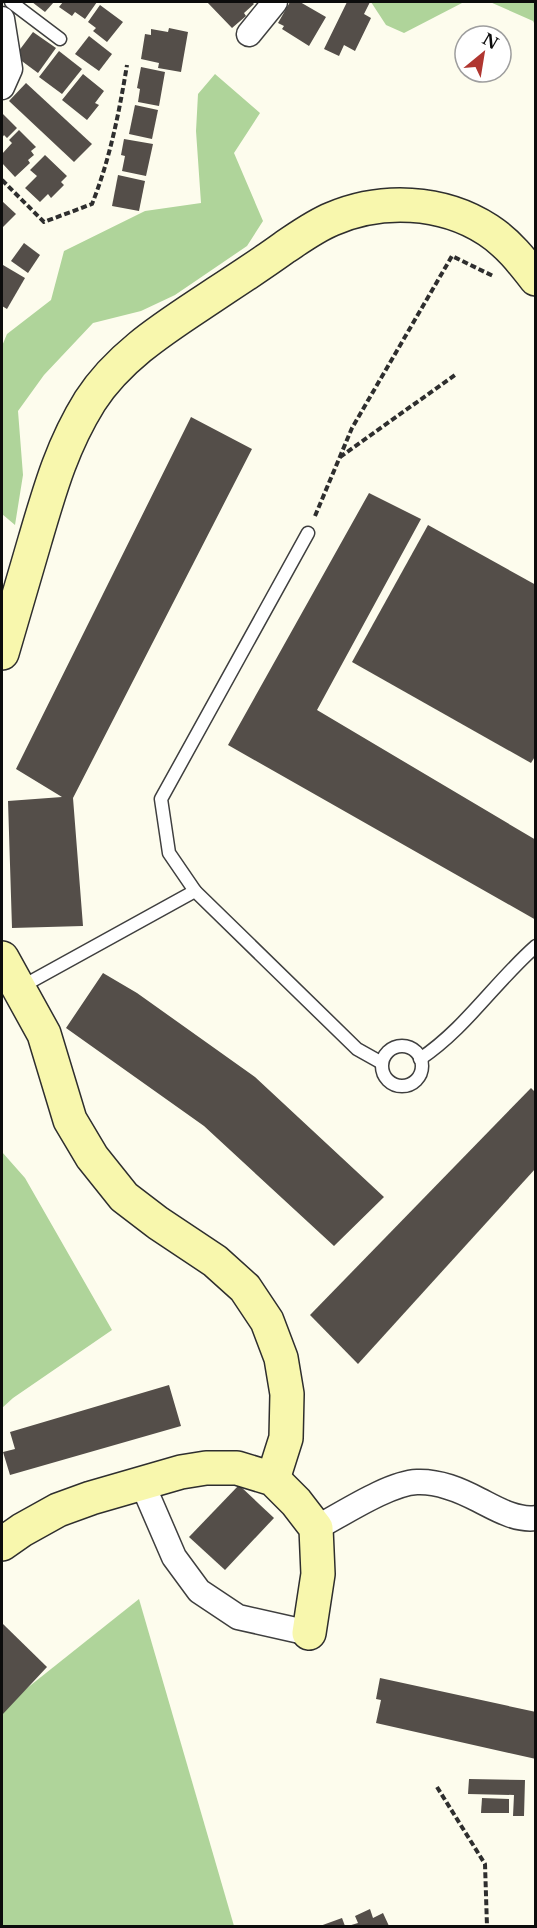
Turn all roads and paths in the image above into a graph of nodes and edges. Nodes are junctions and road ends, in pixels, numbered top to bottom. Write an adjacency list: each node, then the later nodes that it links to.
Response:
1 (11, 2): 5 (lane)
2 (275, 2): 4 (street)
3 (2, 19): 7 (street)
4 (249, 34)
5 (60, 39)
6 (127, 65): 8 (path)
7 (2, 87)
8 (2, 180)
9 (452, 256): 12 (path)
10 (536, 279): 14 (street)
11 (455, 375): 12 (path)
12 (339, 458): 13 (path)
13 (308, 533): 15 (lane)
14 (2, 653)
15 (195, 891): 18 (lane); 20 (lane)
16 (536, 946): 19 (lane)
17 (2, 958): 18 (street)
18 (20, 987): 21 (street)
19 (420, 1059): 20 (lane); 20 (lane)
20 (382, 1063)
21 (273, 1479): 22 (street); 24 (street)
22 (142, 1483): 25 (street); 26 (street)
23 (536, 1518): 24 (street)
24 (316, 1528): 26 (street)
25 (2, 1544)
26 (309, 1633)
27 (437, 1787): 28 (path)
28 (486, 1926)

